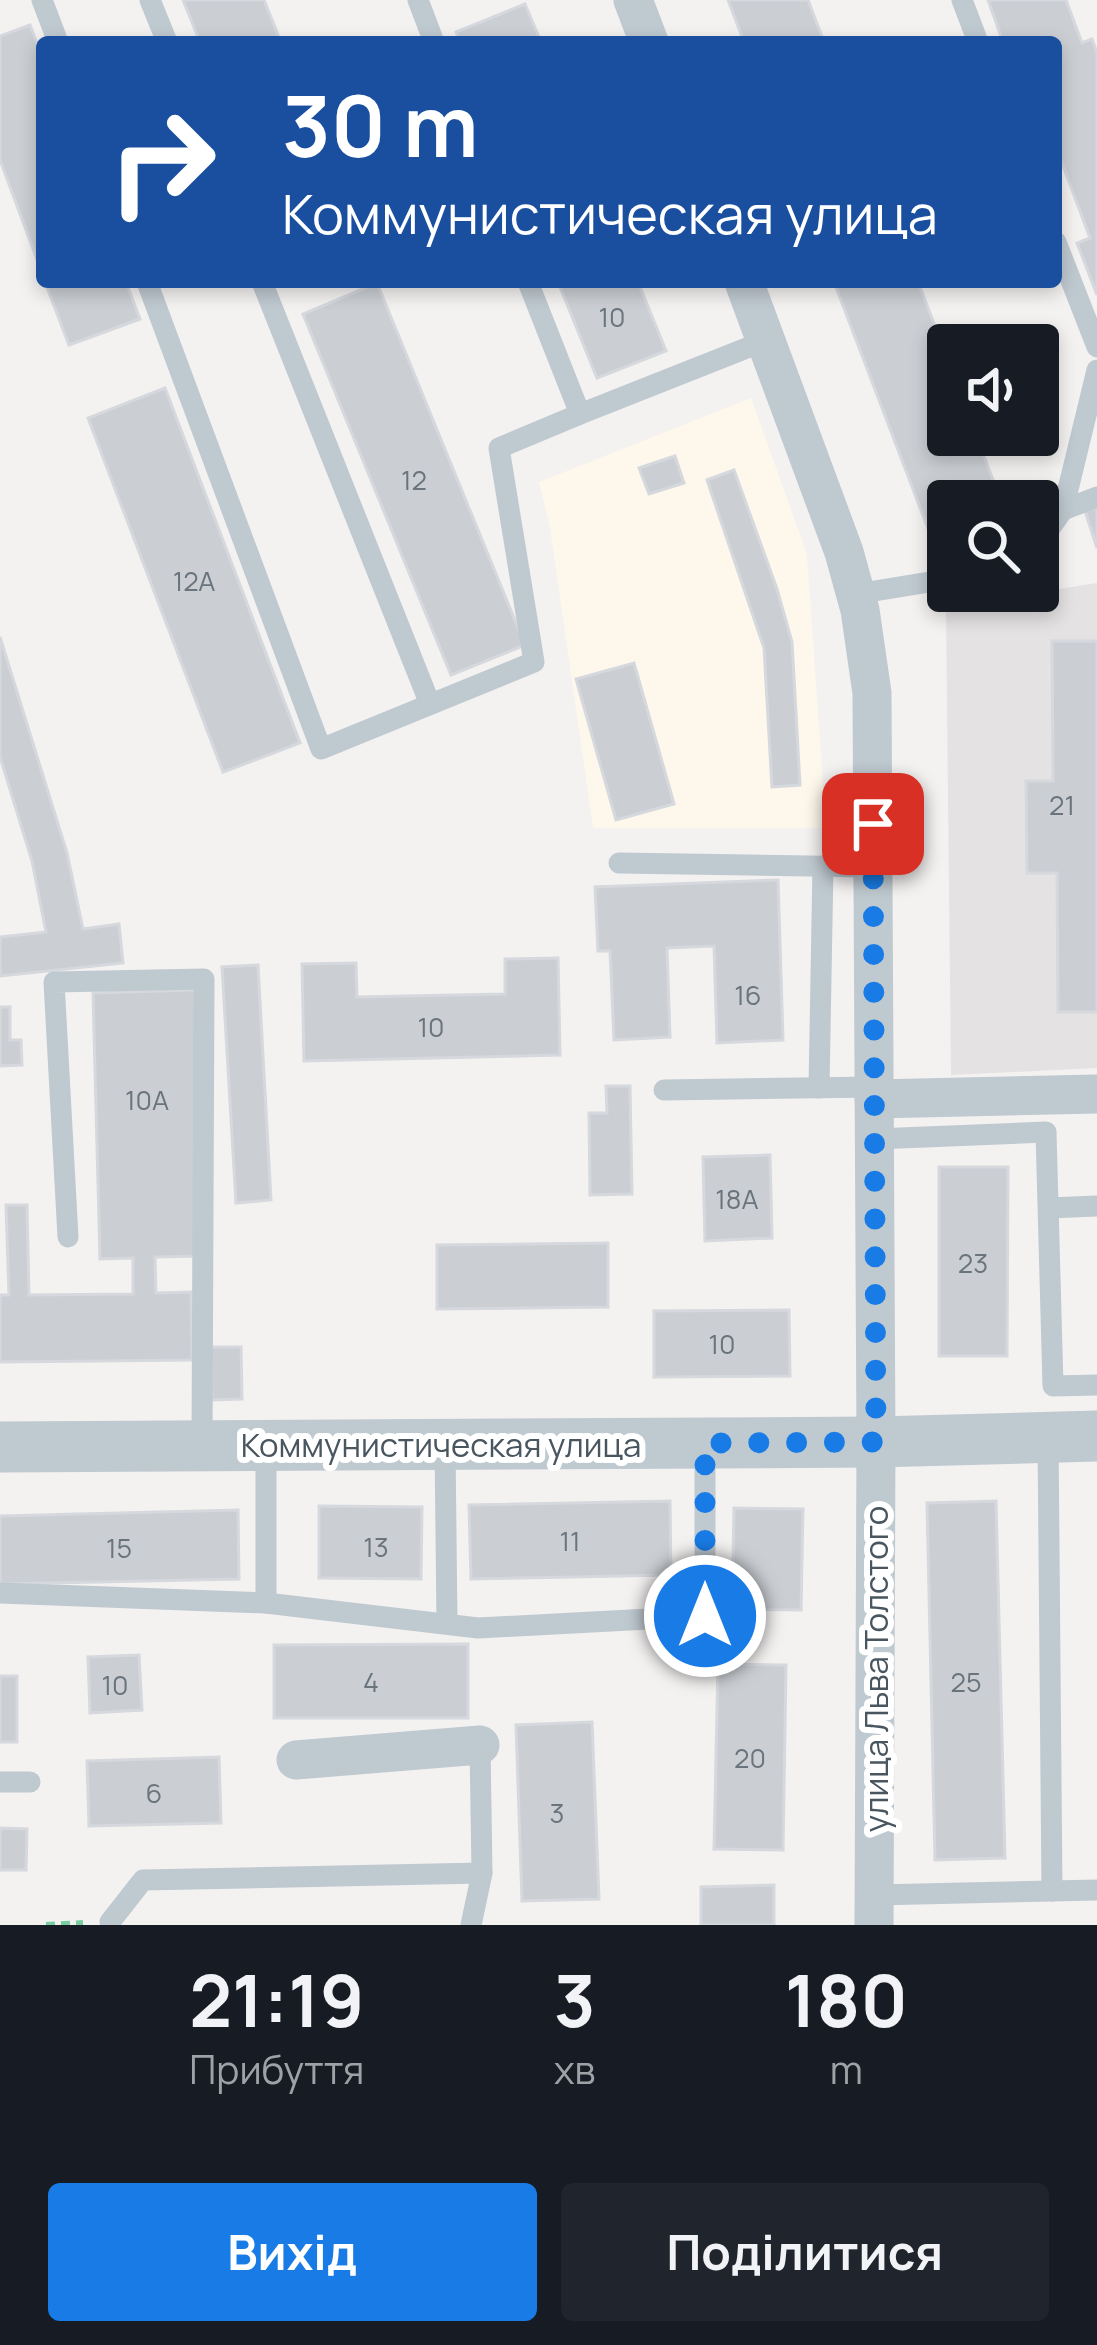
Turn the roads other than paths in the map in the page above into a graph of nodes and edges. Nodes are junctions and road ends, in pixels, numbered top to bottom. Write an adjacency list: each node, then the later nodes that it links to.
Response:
1 (42, 0): 6 (lane)
2 (150, 0): 7 (lane)
3 (418, 0): 8 (lane)
4 (633, 0): 9 (street)
5 (962, 0): 10 (lane)
6 (56, 36)
7 (165, 36)
8 (432, 36)
9 (647, 36)
10 (976, 36)
11 (1062, 257): 17 (lane)
12 (149, 288): 26 (lane)
13 (264, 288): 26 (lane)
14 (530, 288): 20 (lane)
15 (746, 288): 16 (street, улица Льва Толстого)
16 (767, 340): 20 (lane); 25 (street, улица Льва Толстого)
17 (1097, 347)
18 (1097, 370): 19 (lane)
19 (1091, 406): 22 (lane)
20 (580, 414): 26 (lane)
21 (1097, 497): 22 (lane)
22 (1063, 510): 23 (lane)
23 (1059, 516)
24 (927, 582): 25 (lane)
25 (856, 594): 29 (street, улица Льва Толстого)
26 (430, 704)
27 (620, 863): 28 (lane)
28 (824, 866): 29 (lane); 30 (lane)
29 (873, 867): 32 (street, улица Льва Толстого)
30 (819, 1088): 31 (lane); 32 (lane)
31 (664, 1090)
32 (875, 1093): 33 (street); 34 (street, улица Льва Толстого)
33 (1097, 1094)
34 (875, 1139): 36 (lane); 40 (street, улица Льва Толстого)
35 (1097, 1205): 36 (lane)
36 (1048, 1208): 38 (lane)
37 (68, 1238): 43 (lane)
38 (1097, 1385)
39 (1072, 1437): 40 (street, Коммунистическая улица); 55 (lane)
40 (876, 1442): 41 (street, Коммунистическая улица); 56 (street, улица Льва Толстого)
41 (705, 1443): 42 (street, Коммунистическая улица); 48 (lane)
42 (445, 1444): 44 (street, Коммунистическая улица); 48 (lane)
43 (202, 1445): 44 (street, Коммунистическая улица); 45 (street, Коммунистическая улица)
44 (266, 1445): 47 (lane)
45 (0, 1447)
46 (0, 1593): 47 (lane)
47 (266, 1603): 48 (lane)
48 (447, 1624)
49 (480, 1745): 50 (street); 53 (lane)
50 (296, 1760)
51 (0, 1782): 52 (lane)
52 (30, 1782)
53 (482, 1873): 57 (lane); 58 (lane)
54 (1097, 1890): 55 (lane)
55 (1052, 1891): 56 (lane)
56 (874, 1910)
57 (110, 1922)
58 (471, 1925)

